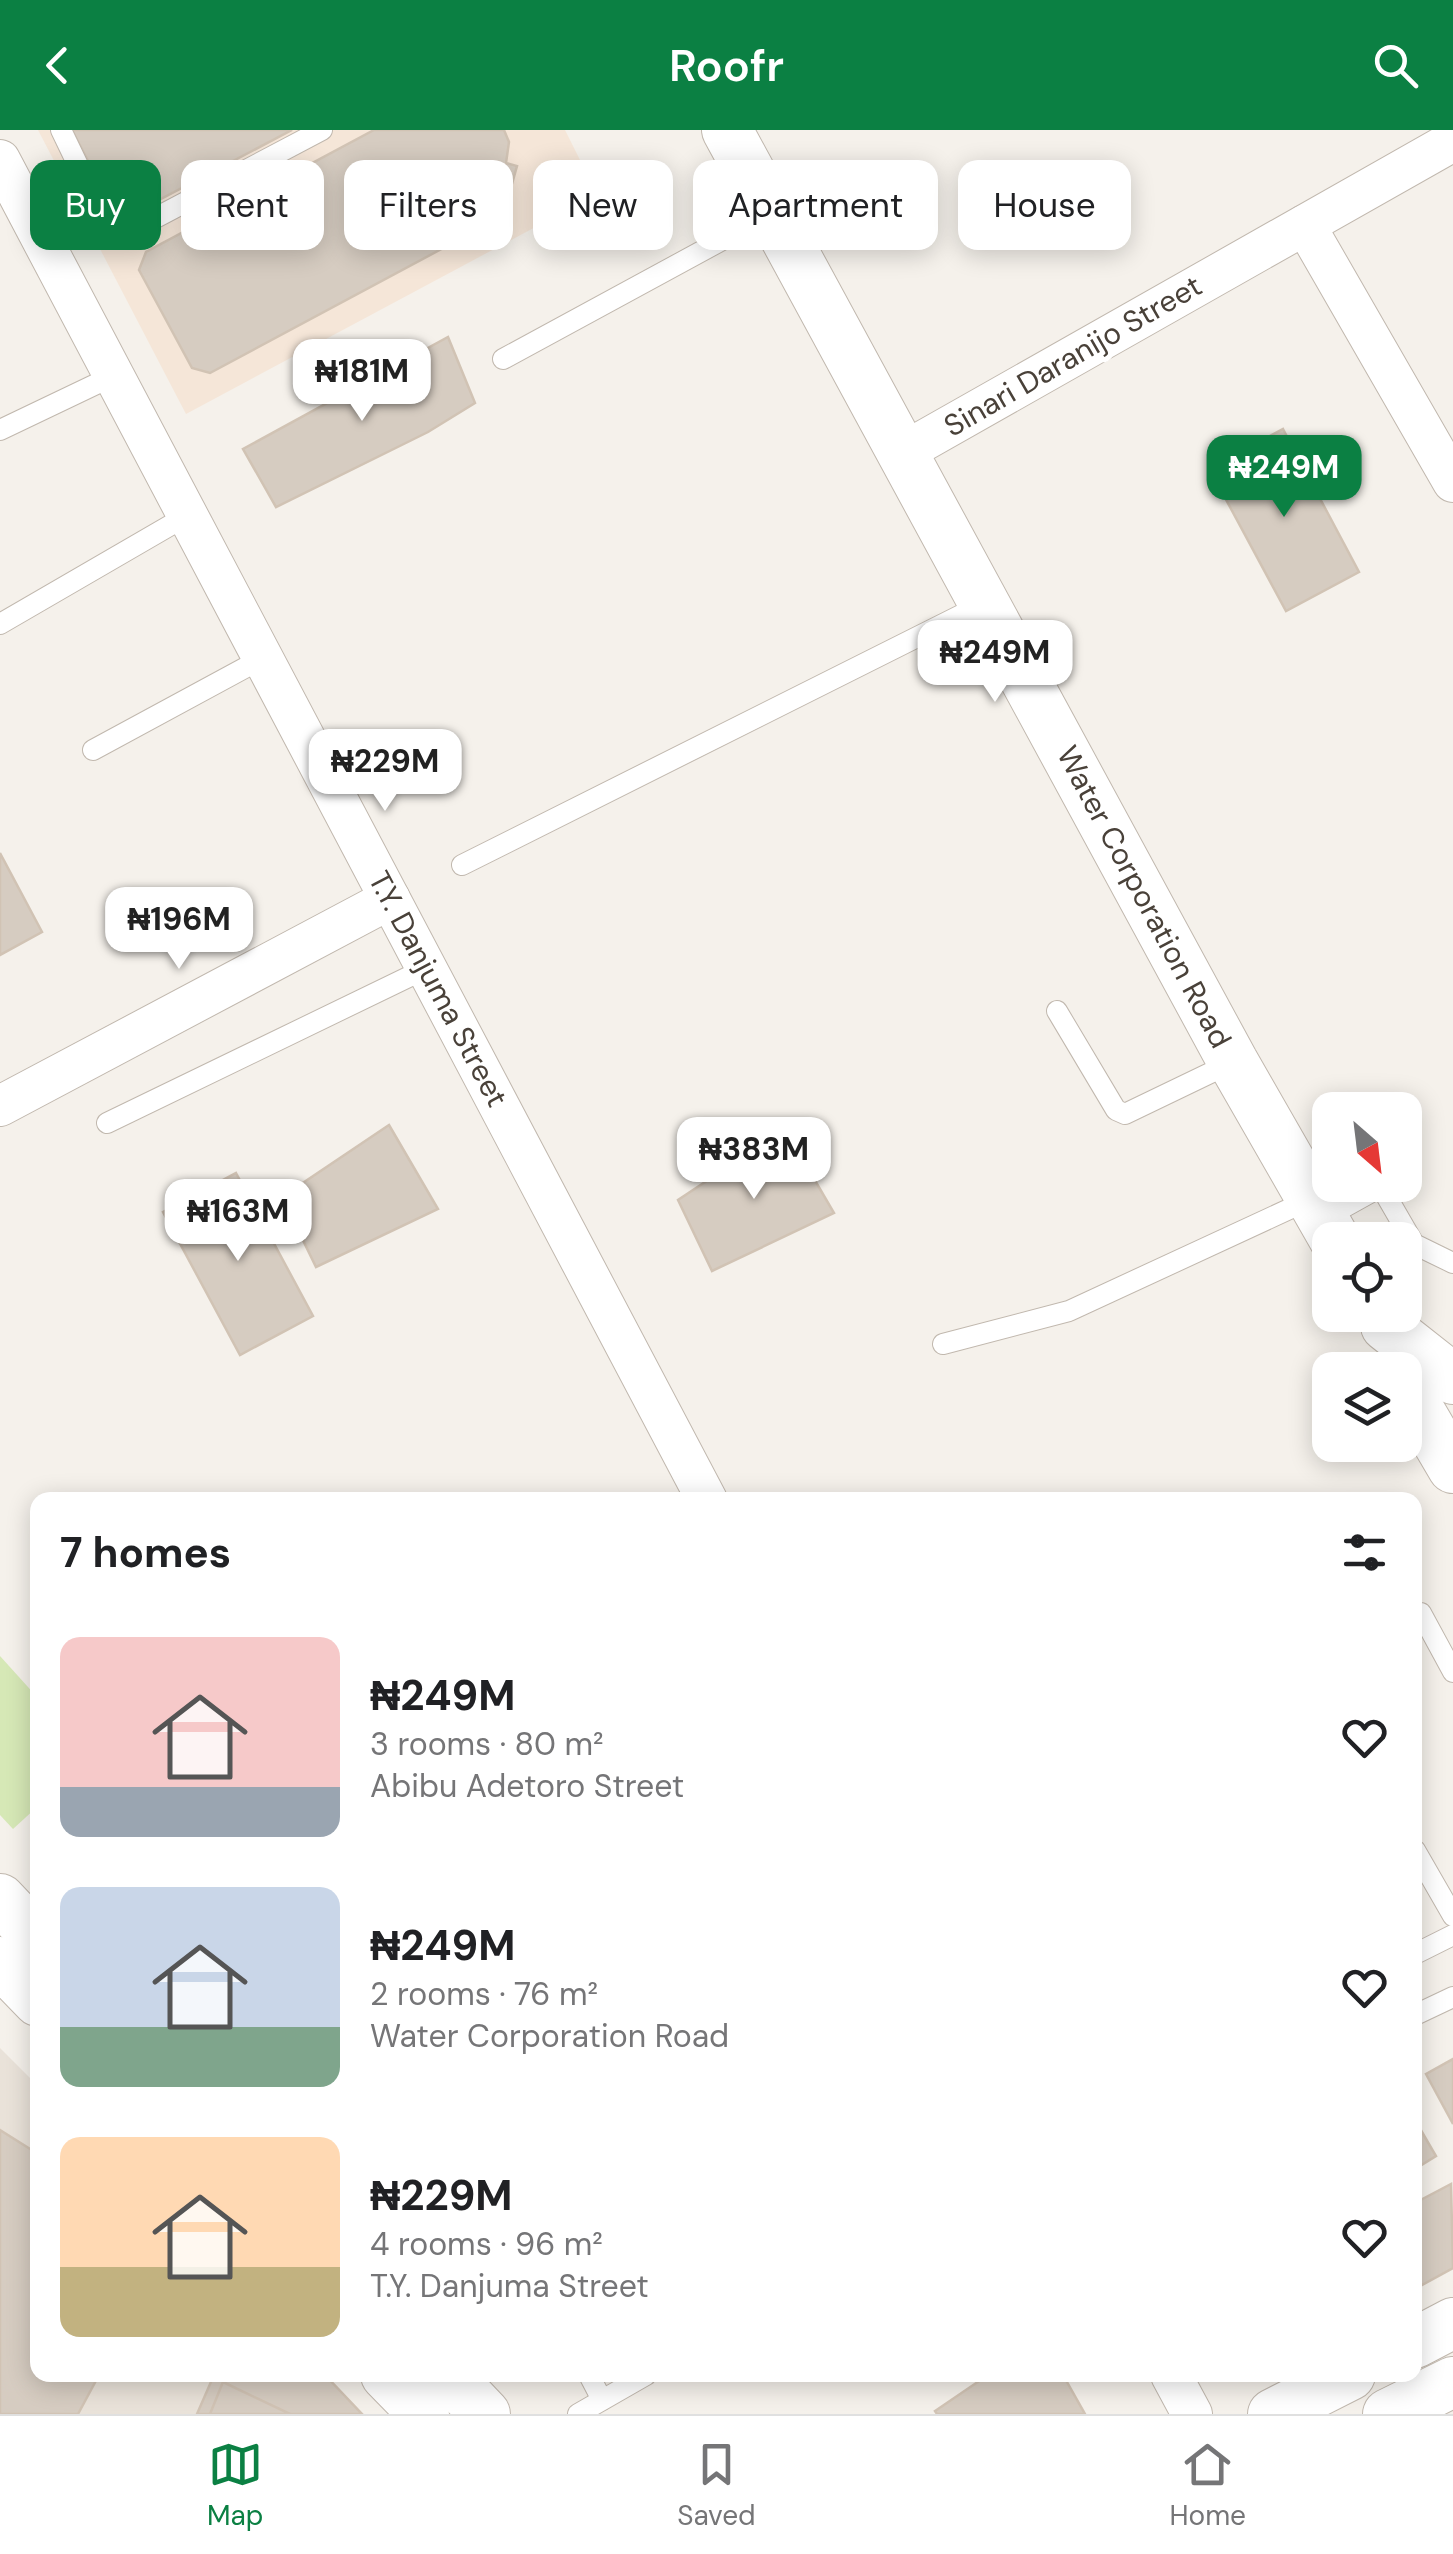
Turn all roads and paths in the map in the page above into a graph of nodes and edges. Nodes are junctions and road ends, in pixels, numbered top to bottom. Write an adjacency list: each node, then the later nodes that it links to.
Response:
1 (61, 130): 2 (lane)
2 (322, 130)
3 (727, 130): 6 (street, Water Corporation Road)
4 (1453, 141): 7 (street, Sinari Daranijo Street)
5 (0, 160): 11 (street, T.Y. Danjuma Street)
6 (743, 160)
7 (1304, 225): 13 (street, Sinari Daranijo Street); 14 (street)
8 (704, 250): 10 (lane)
9 (792, 250): 13 (street, Water Corporation Road)
10 (503, 359)
11 (113, 376): 12 (lane); 15 (street, T.Y. Danjuma Street)
12 (0, 430)
13 (902, 454): 16 (street, Water Corporation Road)
14 (1453, 482)
15 (188, 515): 17 (lane); 18 (street, T.Y. Danjuma Street)
16 (985, 604): 20 (lane); 24 (street, Water Corporation Road)
17 (0, 624)
18 (263, 658): 19 (lane); 21 (street, T.Y. Danjuma Street)
19 (92, 750)
20 (462, 865)
21 (390, 899): 22 (street, T.Y. Danjuma Street); 25 (street)
22 (426, 968): 26 (lane); 30 (street, T.Y. Danjuma Street)
23 (1056, 1010): 24 (lane)
24 (1233, 1062): 27 (street, Water Corporation Road)
25 (0, 1106)
26 (107, 1123)
27 (1323, 1219): 28 (lane); 29 (lane)
28 (1453, 1263)
29 (943, 1344)
30 (704, 1492)
31 (1422, 1615): 32 (lane)
32 (1453, 1672)
33 (1422, 1862): 35 (lane)
34 (0, 1899): 38 (street)
35 (1453, 1916)
36 (1453, 1935): 37 (lane)
37 (1422, 1950)
38 (18, 1974)
39 (1453, 1996): 40 (lane)
40 (1422, 2012)
41 (1453, 2324): 42 (street)
42 (1422, 2339)
43 (393, 2382): 51 (street)
44 (454, 2382): 52 (street)
45 (593, 2382): 50 (lane)
46 (634, 2382): 50 (lane)
47 (1175, 2382): 54 (street)
48 (1336, 2382): 55 (street)
49 (1453, 2382): 56 (street)
50 (602, 2400): 53 (lane)
51 (424, 2414)
52 (484, 2414)
53 (578, 2414)
54 (1192, 2414)
55 (1272, 2414)
56 (1388, 2414)

